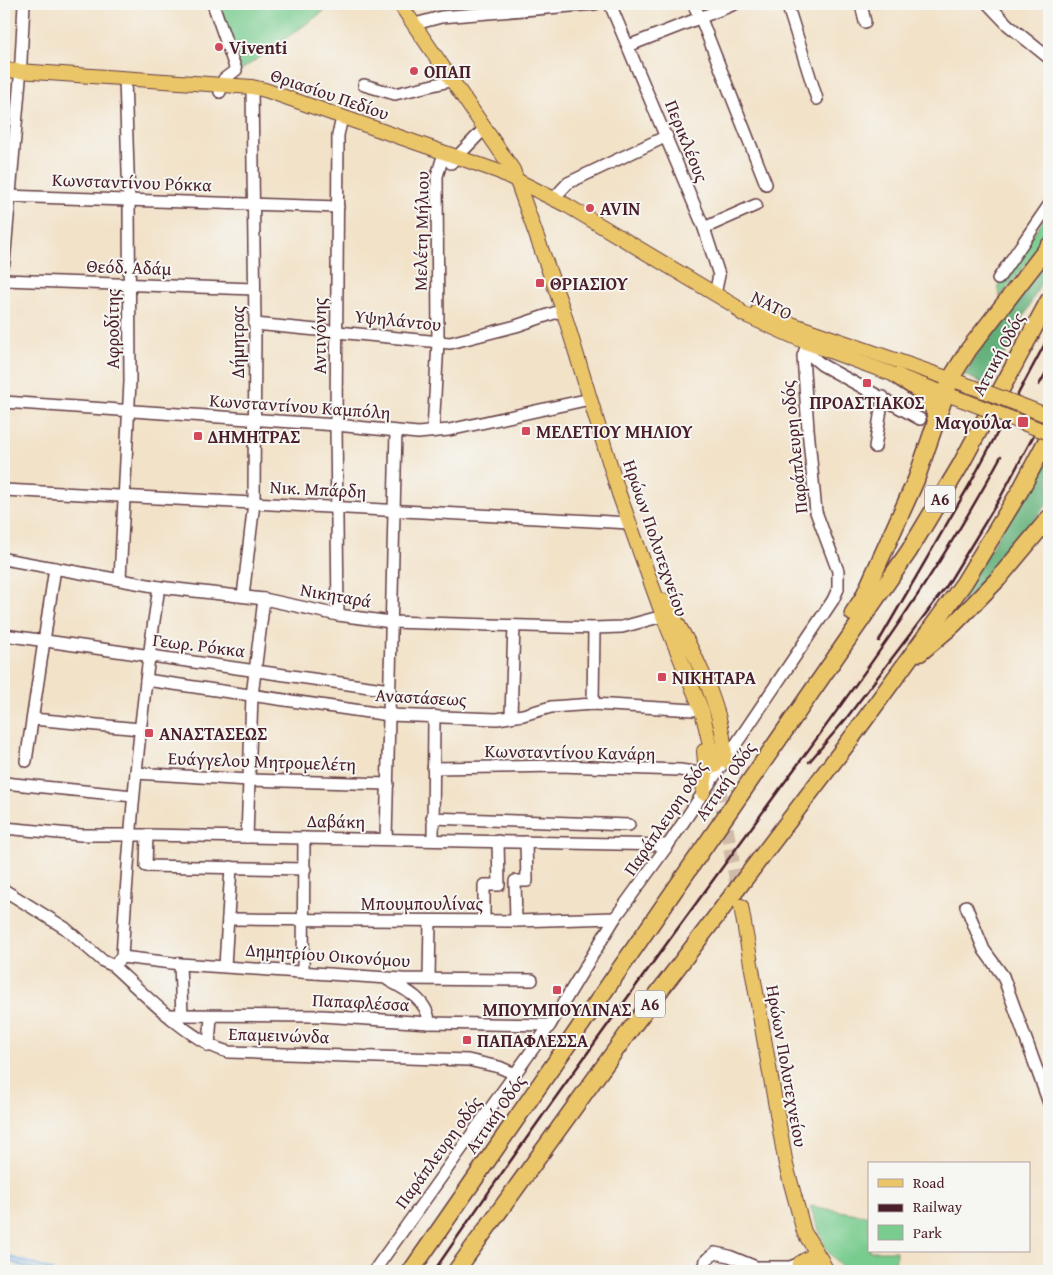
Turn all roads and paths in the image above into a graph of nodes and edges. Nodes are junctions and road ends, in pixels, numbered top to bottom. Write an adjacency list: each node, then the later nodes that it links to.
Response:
1 (24, 4): 17 (street)
2 (213, 4): 22 (street)
3 (400, 4): 13 (main road, Ηρώων Πολυτεχνείου)
4 (596, 4): 13 (street)
5 (610, 4): 14 (street, Περικλέους)
6 (693, 4): 11 (street)
7 (735, 4): 11 (street)
8 (787, 4): 24 (street)
9 (861, 4): 12 (street)
10 (988, 4): 15 (street)
11 (702, 19): 14 (street); 30 (street)
12 (865, 22)
13 (415, 24): 19 (main road, Ηρώων Πολυτεχνείου)
14 (628, 46): 27 (street, Περικλέους)
15 (1049, 58)
16 (4, 70): 17 (main road, Θριασίου Πεδίου)
17 (21, 75): 18 (main road, Θριασίου Πεδίου); 20 (main road, Θριασίου Πεδίου); 31 (street)
18 (4, 78)
19 (454, 80): 21 (street); 26 (main road, Ηρώων Πολυτεχνείου)
20 (125, 82): 22 (main road, Θριασίου Πεδίου); 33 (street, Αφροδίτης)
21 (364, 85)
22 (220, 89): 23 (main road, Θριασίου Πεδίου)
23 (252, 91): 25 (main road, Θριασίου Πεδίου); 34 (street, Δήμητρας)
24 (817, 99)
25 (341, 121): 28 (main road, Θριασίου Πεδίου); 37 (street, Αντιγόνης)
26 (486, 128): 28 (street); 29 (main road, Ηρώων Πολυτεχνείου)
27 (667, 136): 32 (street); 38 (street, Περικλέους)
28 (448, 158): 29 (main road, Θριασίου Πεδίου); 51 (street, Μελέτη Μήλιου)
29 (517, 180): 32 (main road, Θριασίου Πεδίου); 48 (main road, Ηρώων Πολυτεχνείου)
30 (766, 184)
31 (6, 196): 33 (street, Κωνσταντίνου Ρόκκα); 40 (street)
32 (554, 198): 45 (main road, Θριασίου Πεδίου)
33 (129, 200): 34 (street, Κωνσταντίνου Ρόκκα); 43 (street, Αφροδίτης)
34 (256, 203): 37 (street, Κωνσταντίνου Ρόκκα); 44 (street, Δήμητρας)
35 (756, 205): 38 (street)
36 (1049, 205): 41 (street)
37 (338, 207): 50 (street, Αντιγόνης)
38 (704, 228): 45 (street, Περικλέους)
39 (1049, 246): 54 (highway)
40 (4, 263)
41 (998, 279)
42 (4, 280): 43 (street, Θεόδ. Αδάμ)
43 (130, 285): 44 (street, Θεόδ. Αδάμ); 59 (street, Αφροδίτης)
44 (254, 289): 49 (street, Δήμητρας)
45 (715, 294): 47 (main road, Θριασίου Πεδίου)
46 (1049, 300): 93 (highway, Αττική Οδός / Α6)
47 (735, 306): 52 (main road, ΝΑΤΟ); 54 (main road, ΝΑΤΟ)
48 (563, 310): 51 (street, Υψηλάντου); 57 (main road, Ηρώων Πολυτεχνείου)
49 (255, 324): 50 (street, Υψηλάντου); 61 (street, Δήμητρας)
50 (337, 331): 51 (street, Υψηλάντου); 63 (street, Αντιγόνης)
51 (438, 342): 65 (street, Μελέτη Μήλιου)
52 (807, 347): 53 (main road, ΝΑΤΟ); 56 (street); 104 (street, Παράπλευρη οδός)
53 (897, 376): 55 (main road, ΝΑΤΟ); 62 (highway)
54 (951, 378): 55 (highway); 60 (main road, ΝΑΤΟ, bridge)
55 (946, 394): 62 (highway); 66 (main road, ΝΑΤΟ, bridge)
56 (883, 397): 62 (street); 67 (street)
57 (590, 399): 65 (street, Κωνσταντίνου Καμπόλη); 74 (main road, Ηρώων Πολυτεχνείου)
58 (4, 402): 59 (street, Κωνσταντίνου Καμπόλη)
59 (129, 411): 61 (street, Κωνσταντίνου Καμπόλη); 69 (street, Αφροδίτης)
60 (1049, 416)
61 (254, 420): 63 (street, Κωνσταντίνου Καμπόλη); 70 (street, Δήμητρας)
62 (928, 421): 93 (highway)
63 (336, 425): 64 (street, Κωνσταντίνου Καμπόλη); 71 (street, Αντιγόνης)
64 (396, 430): 65 (street, Κωνσταντίνου Καμπόλη); 72 (street)
65 (433, 432)
66 (1049, 434): 90 (highway, Α6)
67 (875, 446)
68 (4, 490): 69 (street, Νικ. Μπάρδη)
69 (125, 496): 70 (street, Νικ. Μπάρδη); 77 (street, Αφροδίτης)
70 (254, 503): 71 (street, Νικ. Μπάρδη); 80 (street, Δήμητρας)
71 (338, 508): 72 (street, Νικ. Μπάρδη); 82 (street, Αντιγόνης)
72 (394, 511): 74 (street, Νικ. Μπάρδη); 84 (street)
73 (1049, 518): 90 (highway)
74 (630, 523): 78 (main road, Ηρώων Πολυτεχνείου)
75 (4, 559): 76 (street, Νικηταρά)
76 (54, 568): 77 (street, Νικηταρά); 88 (street)
77 (120, 579): 79 (street, Νικηταρά)
78 (653, 585): 83 (main road, Ηρώων Πολυτεχνείου); 103 (main road)
79 (159, 586): 80 (street, Νικηταρά); 89 (street)
80 (242, 596): 81 (street, Νικηταρά)
81 (264, 598): 82 (street, Νικηταρά); 91 (street)
82 (338, 614): 84 (street, Νικηταρά)
83 (663, 616): 86 (street, Νικηταρά); 97 (main road); 106 (main road, Ηρώων Πολυτεχνείου)
84 (391, 622): 85 (street, Νικηταρά); 94 (street)
85 (514, 626): 86 (street, Νικηταρά); 100 (street)
86 (594, 628): 96 (street)
87 (4, 635): 88 (street, Γεωρ. Ρόκκα)
88 (45, 641): 89 (street, Γεωρ. Ρόκκα); 101 (street)
89 (148, 656): 91 (street, Γεωρ. Ρόκκα); 92 (street)
90 (909, 659): 159 (highway, Α6)
91 (254, 670): 94 (street, Γεωρ. Ρόκκα); 95 (street)
92 (146, 680): 95 (street, Αναστάσεως); 102 (street)
93 (814, 688): 158 (highway, Αττική Οδός / Α6)
94 (390, 690): 98 (street)
95 (252, 696): 98 (street, Αναστάσεως); 109 (street)
96 (594, 704): 97 (street, Αναστάσεως); 100 (street, Αναστάσεως)
97 (694, 710): 106 (main road)
98 (389, 715): 99 (street, Αναστάσεως); 111 (street)
99 (434, 716): 100 (street, Αναστάσεως); 107 (street)
100 (511, 716)
101 (33, 718): 102 (street); 105 (street)
102 (140, 729): 108 (street)
103 (722, 736): 104 (main road); 106 (main road)
104 (738, 743): 106 (street, Παράπλευρη οδός)
105 (26, 761)
106 (715, 767): 107 (street, Κωνσταντίνου Κανάρη); 112 (main road); 112 (street, Παράπλευρη οδός)
107 (433, 768): 114 (street)
108 (136, 773): 109 (street, Ευάγγελου Μητρομελέτη); 113 (street)
109 (249, 780): 111 (street, Ευάγγελου Μητρομελέτη); 119 (street)
110 (4, 783): 113 (street)
111 (388, 784): 121 (street)
112 (703, 793): 125 (street, Παράπλευρη οδός)
113 (133, 796): 117 (street)
114 (432, 818): 115 (street); 122 (street)
115 (629, 825)
116 (4, 828): 117 (street, Δαβάκη)
117 (130, 834): 118 (street, Δαβάκη); 137 (street)
118 (147, 835): 119 (street, Δαβάκη); 126 (street)
119 (247, 837): 120 (street, Δαβάκη)
120 (304, 838): 121 (street, Δαβάκη); 127 (street)
121 (386, 839): 122 (street, Δαβάκη)
122 (433, 840): 123 (street, Δαβάκη)
123 (498, 841): 124 (street, Δαβάκη); 133 (street)
124 (526, 842): 125 (street, Δαβάκη); 134 (street)
125 (668, 845): 131 (street, Παράπλευρη οδός)
126 (231, 868): 127 (street); 132 (street)
127 (305, 869): 135 (street)
128 (4, 890): 139 (street, Επαμεινώνδα)
129 (741, 906): 153 (main road, Ηρώων Πολυτεχνείου)
130 (966, 906): 152 (street)
131 (615, 918): 134 (street, Μπουμπουλίνας); 149 (street, Παράπλευρη οδός)
132 (228, 919): 135 (street, Μπουμπουλίνας); 140 (street)
133 (484, 920): 134 (street, Μπουμπουλίνας); 136 (street, Μπουμπουλίνας)
134 (516, 920)
135 (304, 921): 136 (street, Μπουμπουλίνας); 141 (street)
136 (430, 921): 143 (street)
137 (122, 957): 138 (street, Δημητρίου Οικονόμου); 139 (street)
138 (180, 964): 140 (street, Δημητρίου Οικονόμου); 146 (street)
139 (112, 965): 145 (street, Επαμεινώνδα)
140 (224, 966): 141 (street, Δημητρίου Οικονόμου)
141 (303, 972): 142 (street, Δημητρίου Οικονόμου)
142 (382, 976): 143 (street, Δημητρίου Οικονόμου); 148 (street)
143 (429, 978): 144 (street, Δημητρίου Οικονόμου)
144 (532, 980)
145 (169, 1015): 146 (street, Παπαφλέσσα); 150 (street, Επαμεινώνδα)
146 (182, 1015): 147 (street, Παπαφλέσσα)
147 (211, 1016): 148 (street, Παπαφλέσσα); 150 (street)
148 (429, 1023): 149 (street, Παπαφλέσσα)
149 (550, 1025): 151 (street, Παράπλευρη οδός)
150 (209, 1046): 151 (street, Επαμεινώνδα)
151 (516, 1074): 157 (street, Παράπλευρη οδός)
152 (1049, 1103)
153 (804, 1232): 154 (main road, Ηρώων Πολυτεχνείου); 155 (main road, Ηρώων Πολυτεχνείου)
154 (800, 1265): 155 (main road); 156 (street)
155 (827, 1268)
156 (760, 1269): 160 (street)
157 (374, 1271)
158 (411, 1271)
159 (456, 1271)
160 (704, 1271)

